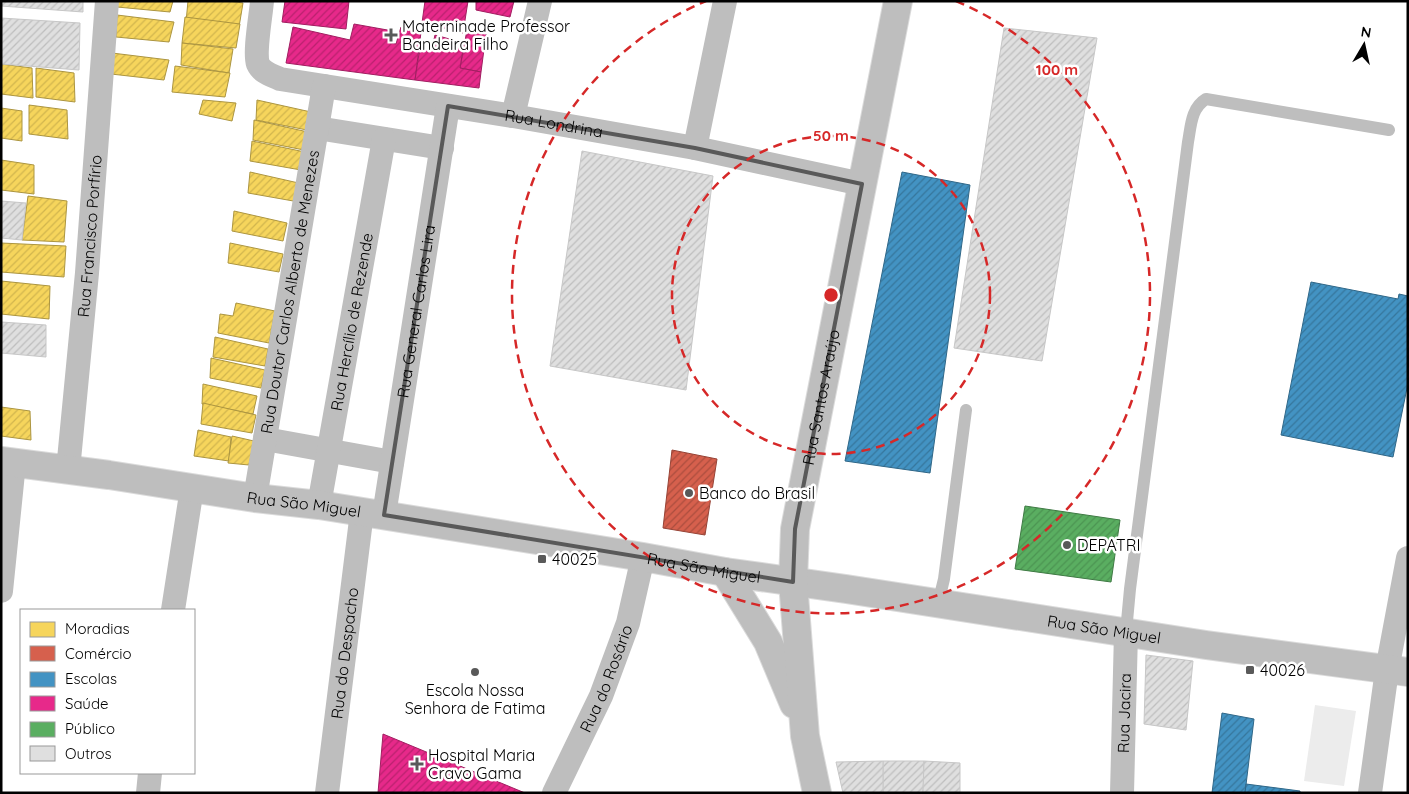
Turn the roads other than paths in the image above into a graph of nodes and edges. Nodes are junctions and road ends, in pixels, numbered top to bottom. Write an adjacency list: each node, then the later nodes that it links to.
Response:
1 (107, 1): 20 (street, Rua Francisco Porfírio)
2 (262, 1): 6 (street, Rua Londrina)
3 (540, 1): 8 (street)
4 (725, 1): 13 (street)
5 (898, 1): 14 (main road, Rua Santos Araújo)
6 (324, 86): 7 (street, Rua Londrina); 9 (street, Rua Doutor Carlos Alberto de Menezes)
7 (448, 106): 8 (street, Rua Londrina); 12 (street, Rua General Carlos Lira)
8 (514, 116): 13 (street, Rua Londrina)
9 (317, 128): 11 (street); 16 (street, Rua Doutor Carlos Alberto de Menezes)
10 (1389, 130): 32 (lane)
11 (384, 139): 12 (street); 17 (street, Rua Hercílio de Rezende)
12 (442, 148): 19 (street, Rua General Carlos Lira)
13 (695, 148): 14 (street, Rua Londrina)
14 (862, 184): 28 (main road, Rua Santos Araújo)
15 (966, 410): 30 (lane)
16 (265, 439): 17 (street); 22 (street, Rua Doutor Carlos Alberto de Menezes)
17 (328, 451): 19 (street); 23 (street, Rua Hercílio de Rezende)
18 (8, 462): 20 (main road, Rua São Miguel); 29 (street)
19 (392, 462): 24 (street, Rua General Carlos Lira)
20 (68, 470): 21 (main road, Rua São Miguel)
21 (192, 488): 22 (main road, Rua São Miguel); 31 (street)
22 (255, 498): 23 (main road, Rua São Miguel)
23 (319, 505): 24 (main road, Rua São Miguel)
24 (373, 514): 25 (main road, Rua São Miguel); 37 (street, Rua do Despacho)
25 (643, 557): 27 (main road, Rua São Miguel); 38 (street, Rua do Rosário)
26 (1408, 558): 33 (street)
27 (725, 572): 28 (main road, Rua São Miguel); 34 (main road)
28 (793, 582): 30 (main road, Rua São Miguel); 34 (main road, Rua Santos Araújo)
29 (1, 591)
30 (938, 604): 32 (main road, Rua São Miguel)
31 (173, 609)
32 (1126, 632): 33 (main road, Rua São Miguel); 40 (street, Rua Jacira)
33 (1397, 671): 41 (street)
34 (805, 736): 39 (main road)
35 (150, 774): 36 (street)
36 (148, 793)
37 (327, 793)
38 (554, 793)
39 (816, 793)
40 (1122, 793)
41 (1370, 793)

